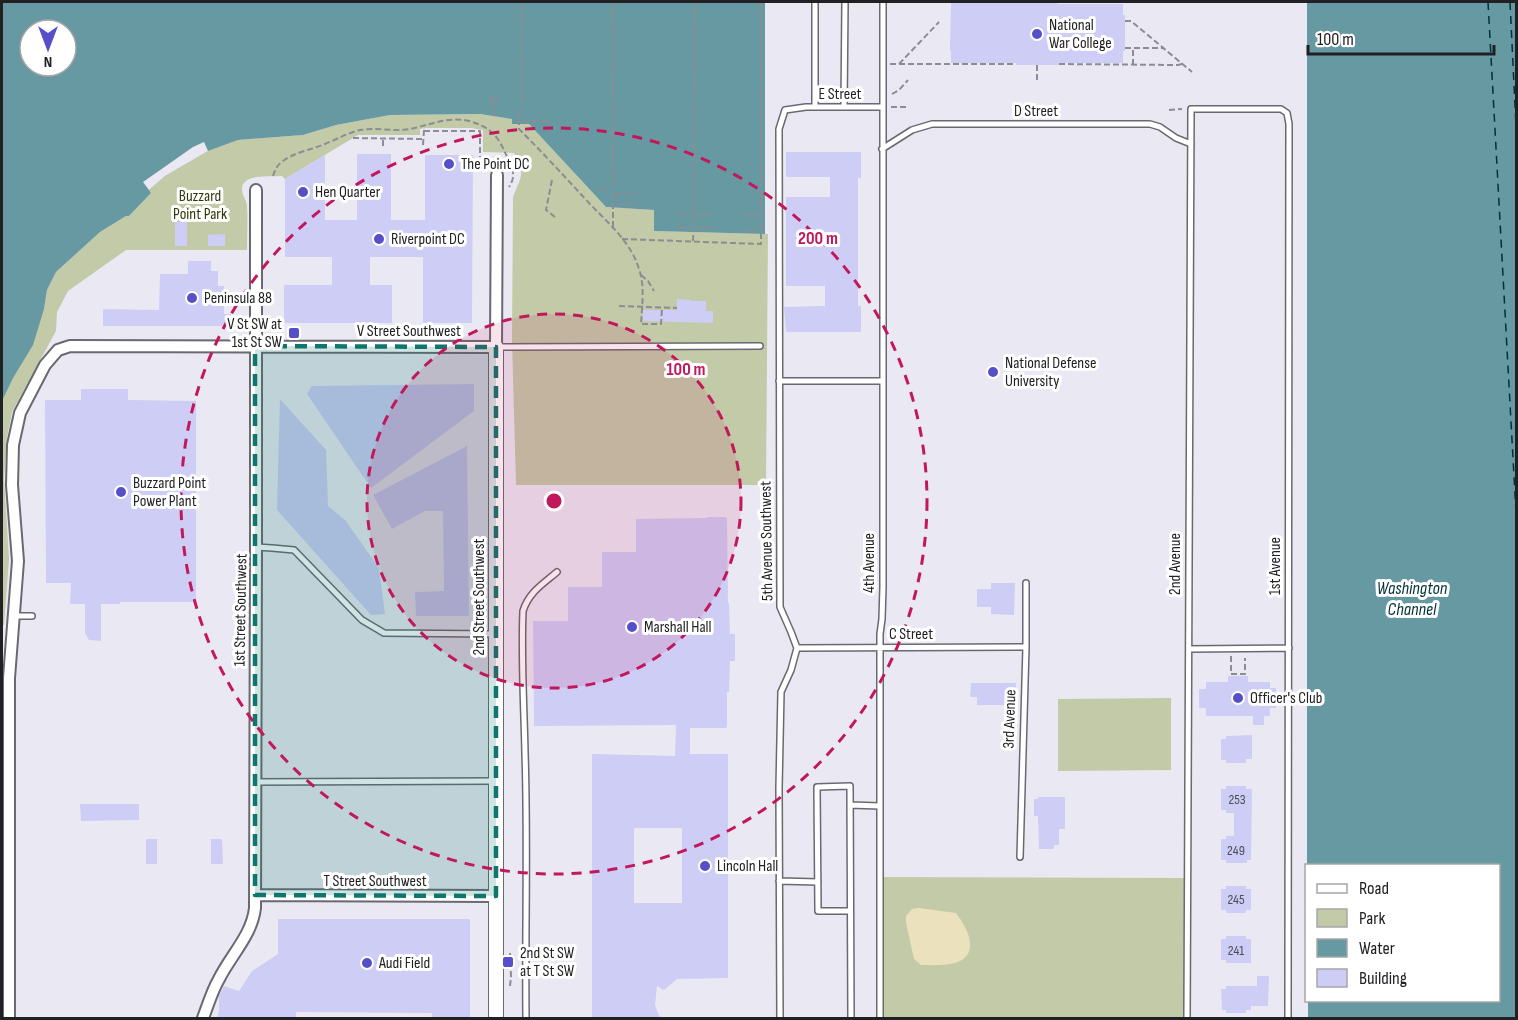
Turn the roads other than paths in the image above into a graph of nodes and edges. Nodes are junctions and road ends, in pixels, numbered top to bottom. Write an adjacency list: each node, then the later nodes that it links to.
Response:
1 (815, 2): 4 (lane)
2 (845, 2): 5 (lane)
3 (883, 2): 6 (lane, E Street)
4 (815, 107): 5 (lane, E Street); 8 (lane, E Street)
5 (844, 107): 6 (lane, E Street)
6 (882, 107): 10 (lane, 4th Avenue)
7 (1189, 109): 9 (lane, 2nd Avenue); 27 (lane, 1st Avenue)
8 (778, 129): 16 (lane, 5th Avenue Southwest)
9 (1191, 144): 10 (lane, D Street); 28 (lane, 2nd Avenue)
10 (882, 149): 17 (lane, 4th Avenue)
11 (497, 175): 14 (street, 2nd Street Southwest)
12 (256, 190): 13 (street, 1st Street Southwest)
13 (255, 346): 14 (street, V Street Southwest); 18 (street, 1st Street Southwest); 21 (street, V Street Southwest)
14 (496, 346): 15 (lane, V Street Southwest); 23 (street, 2nd Street Southwest)
15 (760, 346)
16 (779, 381): 17 (lane); 26 (lane, 5th Avenue Southwest)
17 (882, 381): 24 (lane, 4th Avenue)
18 (256, 547): 23 (lane); 31 (street, 1st Street Southwest)
19 (557, 572): 44 (lane)
20 (1026, 582): 25 (lane, 3rd Avenue)
21 (13, 616): 22 (lane); 29 (street)
22 (32, 616)
23 (496, 634): 30 (street, 2nd Street Southwest)
24 (880, 647): 25 (lane, C Street); 26 (lane, C Street); 33 (lane, 4th Avenue)
25 (1026, 647): 34 (lane, 3rd Avenue)
26 (797, 648): 35 (lane)
27 (1288, 648): 28 (lane); 49 (lane, 1st Avenue)
28 (1189, 649): 48 (lane, 2nd Avenue)
29 (5, 733): 37 (street)
30 (496, 781): 31 (lane); 39 (street, 2nd Street Southwest)
31 (255, 782): 38 (street, 1st Street Southwest)
32 (850, 805): 33 (lane); 36 (lane); 40 (lane)
33 (880, 806): 47 (lane, 4th Avenue)
34 (1020, 857)
35 (779, 881): 36 (lane); 45 (lane)
36 (818, 882): 40 (lane)
37 (6, 892): 41 (street)
38 (255, 895): 39 (street, T Street Southwest); 42 (street, 1st Street Southwest)
39 (496, 896): 43 (street, 2nd Street Southwest)
40 (850, 911): 46 (lane)
41 (9, 1018)
42 (203, 1018)
43 (496, 1018)
44 (526, 1018)
45 (780, 1018)
46 (851, 1018)
47 (880, 1018)
48 (1187, 1018)
49 (1288, 1018)

